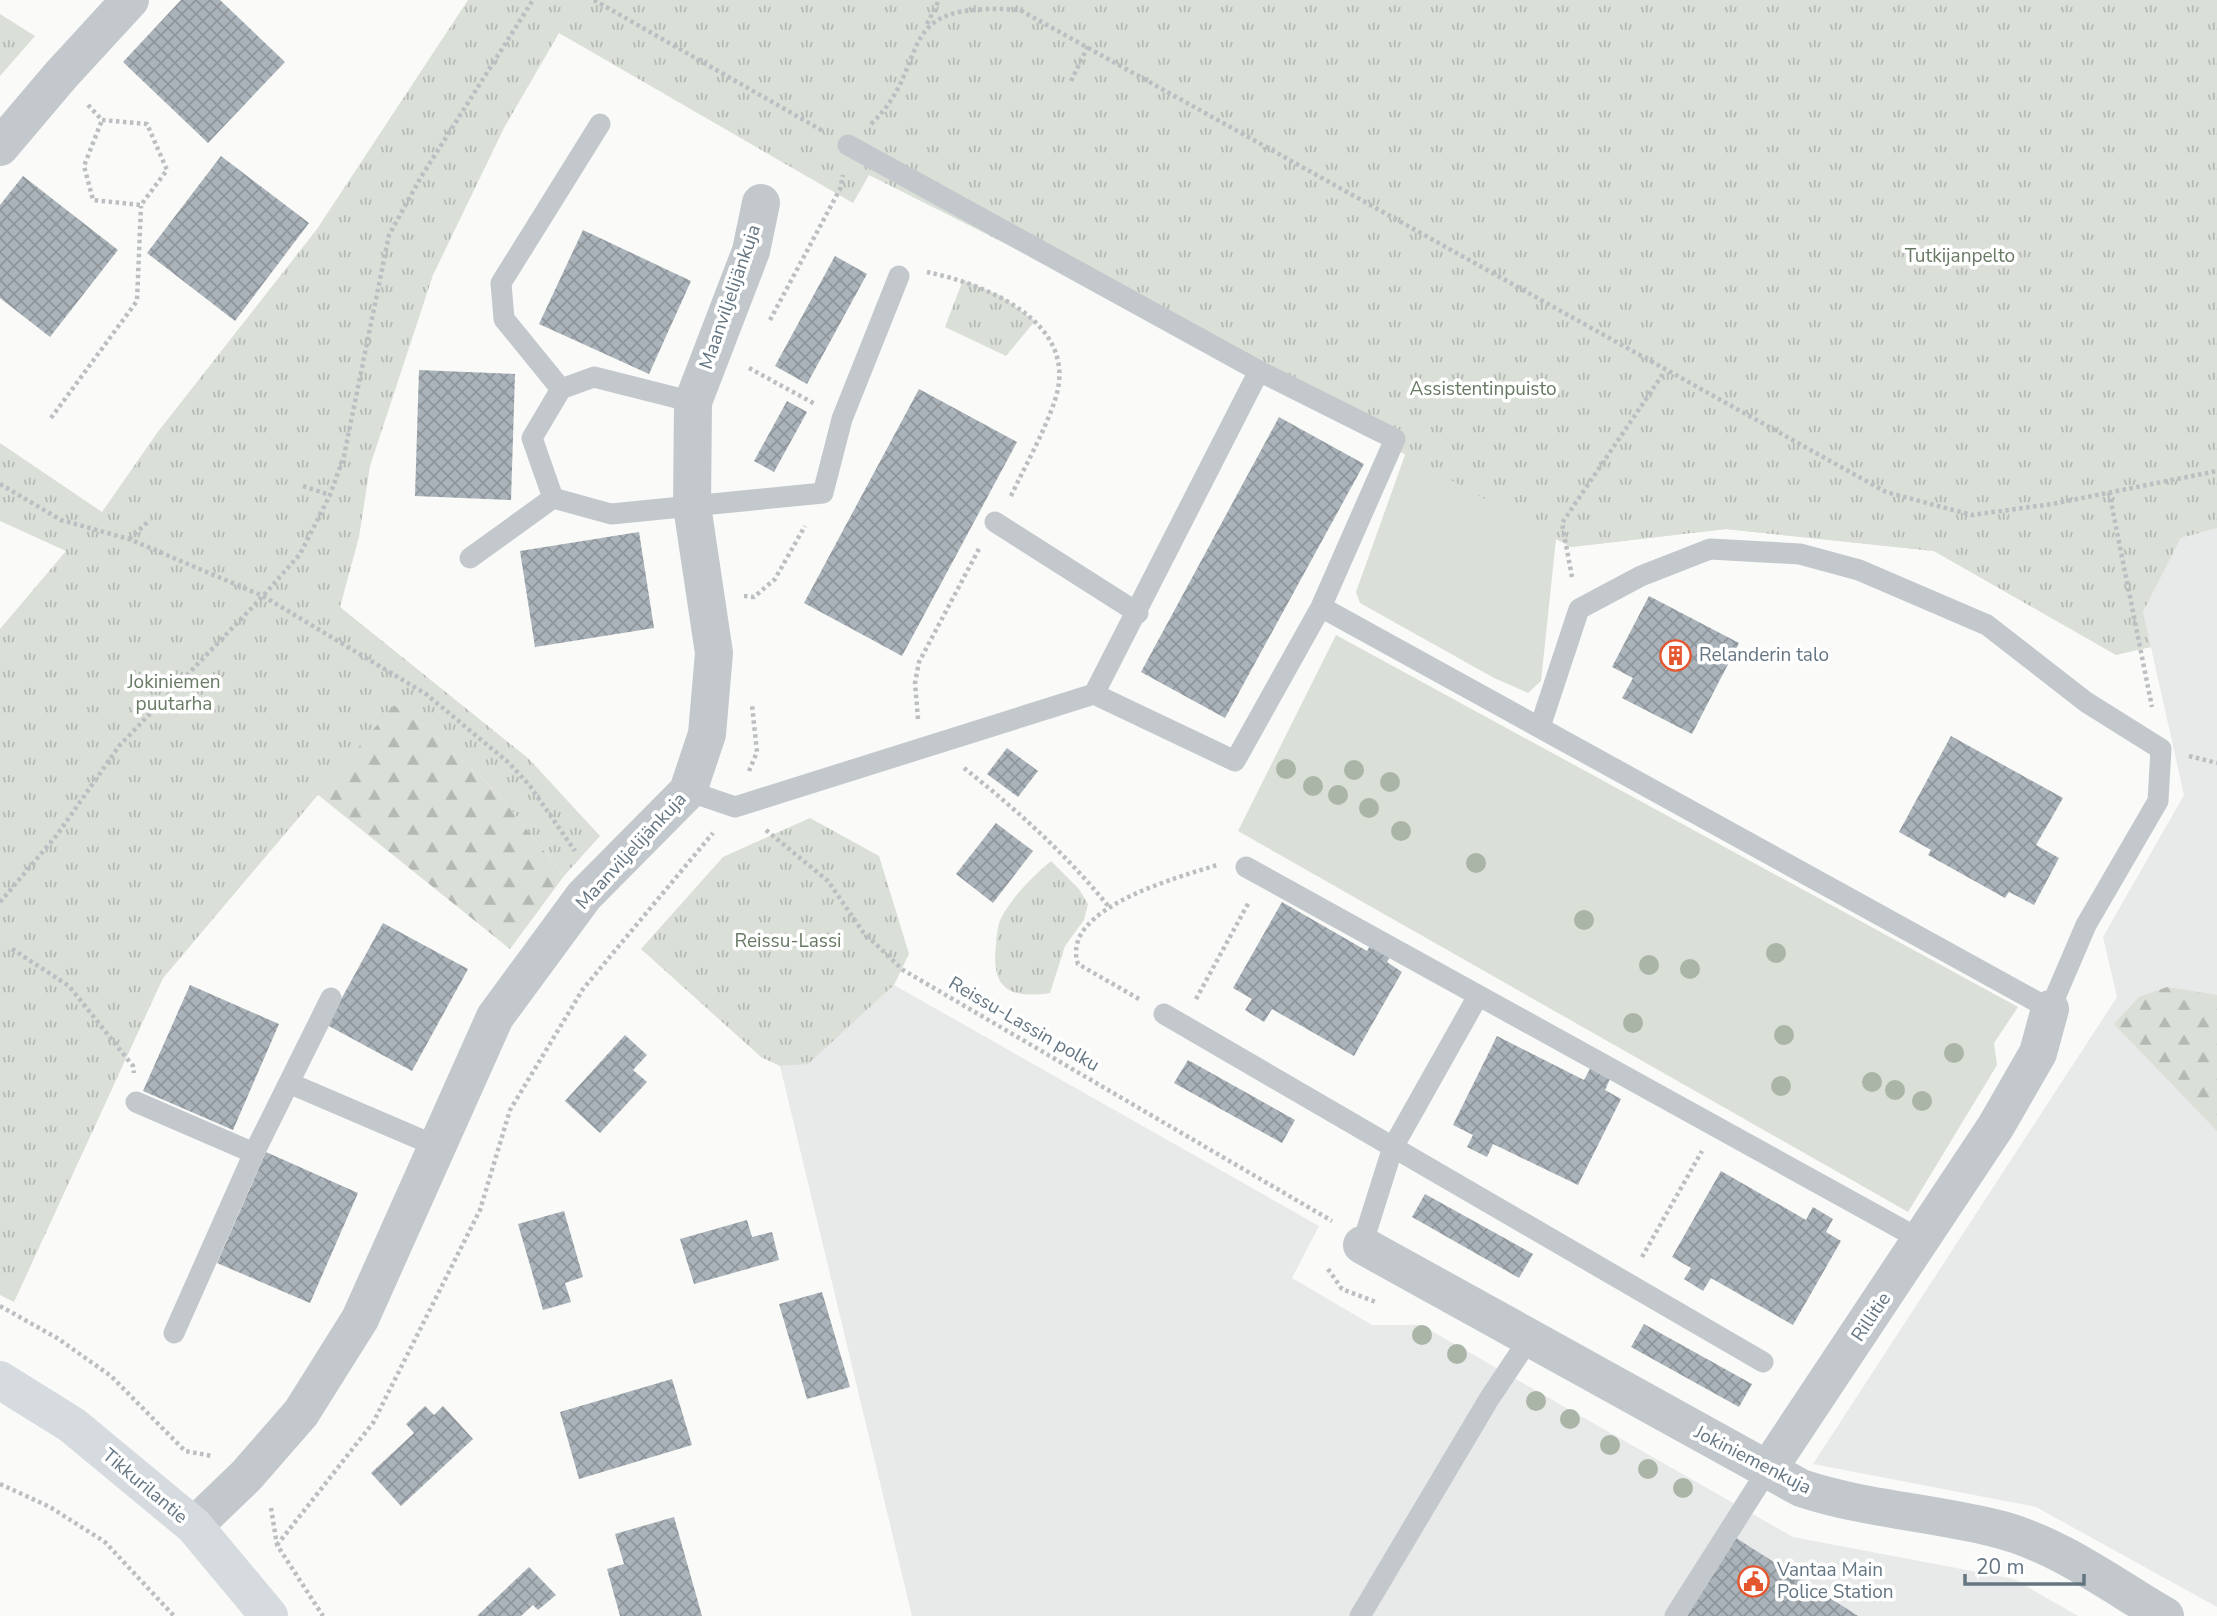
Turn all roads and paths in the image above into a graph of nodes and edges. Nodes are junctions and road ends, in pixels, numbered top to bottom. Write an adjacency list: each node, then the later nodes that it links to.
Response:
1 (130, 0): 10 (street)
2 (533, 0): 26 (path)
3 (594, 0): 9 (path)
4 (939, 0): 5 (path)
5 (926, 26): 6 (path); 9 (path)
6 (1088, 46): 7 (path); 16 (path)
7 (1070, 82)
8 (600, 124): 17 (lane)
9 (848, 145): 15 (lane)
10 (0, 147)
11 (761, 204): 18 (street, Maanviljelijänkuja)
12 (141, 205): 12 (path); 19 (path)
13 (899, 276): 20 (lane); 28 (path)
14 (745, 366): 20 (path)
15 (1259, 371): 37 (lane); 39 (lane)
16 (1665, 371): 24 (path); 38 (path)
17 (561, 389): 18 (lane); 27 (lane)
18 (693, 402): 29 (street, Maanviljelijänkuja)
19 (51, 418)
20 (842, 419): 25 (lane)
21 (2217, 471): 24 (path)
22 (0, 484): 32 (path)
23 (303, 486): 26 (path)
24 (2109, 492): 43 (path)
25 (824, 493): 29 (lane); 36 (path)
26 (331, 495): 35 (path)
27 (553, 498): 29 (lane); 33 (lane)
28 (1009, 499)
29 (692, 506): 44 (street, Maanviljelijänkuja)
30 (150, 520): 32 (path)
31 (995, 522): 39 (lane)
32 (129, 540): 35 (path)
33 (470, 558)
34 (968, 566): 42 (path)
35 (263, 596): 47 (path); 48 (path)
36 (739, 596)
37 (1321, 607): 40 (lane); 41 (lane)
38 (1579, 609): 41 (lane); 43 (lane)
39 (1138, 612): 40 (lane)
40 (1094, 694): 42 (lane)
41 (1540, 727): 53 (lane)
42 (928, 747): 45 (lane); 49 (path)
43 (2161, 749): 53 (lane)
44 (688, 791): 45 (lane); 47 (street, Maanviljelijänkuja)
45 (735, 807): 62 (path, Reissu-Lassin polku)
46 (1254, 871): 49 (path); 51 (lane); 55 (path)
47 (595, 885): 59 (street, Maanviljelijänkuja)
48 (0, 902)
49 (1109, 907): 54 (path)
50 (12, 949): 57 (path)
51 (1478, 996): 58 (lane); 60 (lane)
52 (331, 998): 56 (lane)
53 (2050, 1009): 63 (street, Rillitie)
54 (1164, 1014): 55 (lane)
55 (1182, 1025): 60 (lane)
56 (289, 1083): 59 (lane); 61 (lane)
57 (136, 1102): 61 (lane)
58 (1716, 1126): 63 (lane); 64 (path)
59 (436, 1146): 71 (street, Maanviljelijänkuja)
60 (1393, 1147): 62 (lane); 64 (lane)
61 (254, 1153): 66 (lane)
62 (1348, 1233): 67 (street, Jokiniemenkuja)
63 (1923, 1241): 70 (street, Rillitie)
64 (1628, 1282): 68 (lane)
65 (0, 1306): 71 (path)
66 (174, 1333)
67 (1529, 1339): 70 (street, Jokiniemenkuja); 77 (lane)
68 (1763, 1362)
69 (0, 1380): 73 (main road, Tikkurilantie)
70 (1768, 1471): 78 (lane, Rillitie); 79 (street, Jokiniemenkuja)
71 (246, 1476): 73 (street, Maanviljelijänkuja); 76 (path)
72 (0, 1484): 74 (path)
73 (194, 1526): 75 (main road, Tikkurilantie)
74 (174, 1616)
75 (269, 1616)
76 (323, 1616)
77 (1360, 1616)
78 (1675, 1616)
79 (2165, 1616)

